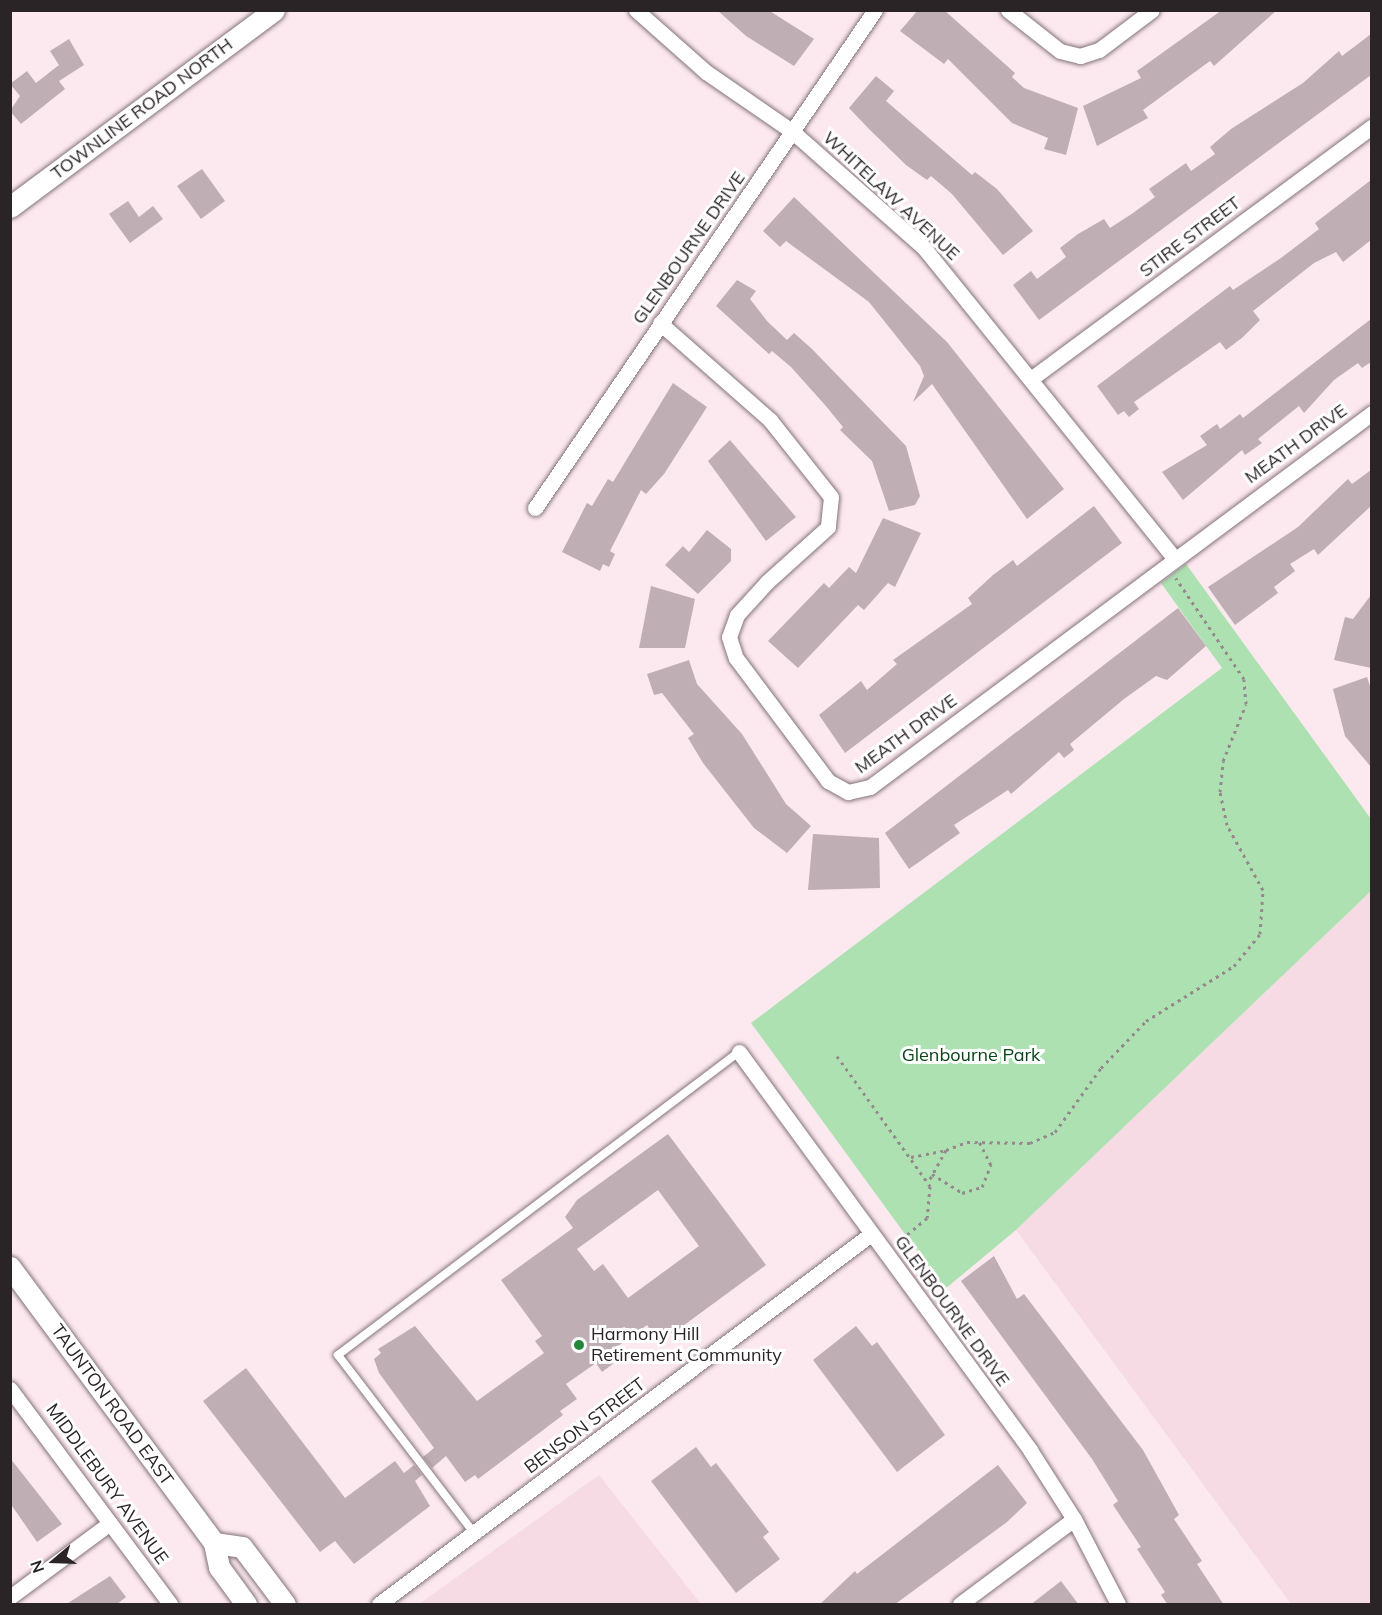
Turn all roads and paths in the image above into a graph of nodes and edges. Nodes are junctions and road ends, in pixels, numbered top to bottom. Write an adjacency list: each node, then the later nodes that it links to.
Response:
1 (274, 10): 8 (main road, TOWNLINE ROAD NORTH)
2 (636, 10): 7 (street, WHITELAW AVENUE)
3 (875, 10): 7 (street, GLENBOURNE DRIVE)
4 (1008, 10): 5 (street)
5 (1152, 10)
6 (1371, 126): 10 (street, STIRE STREET)
7 (793, 132): 9 (street, GLENBOURNE DRIVE); 10 (street, WHITELAW AVENUE)
8 (10, 207)
9 (660, 323): 12 (street, GLENBOURNE DRIVE); 13 (street, MEATH DRIVE)
10 (1032, 378): 13 (street, WHITELAW AVENUE)
11 (1371, 413): 13 (street, MEATH DRIVE)
12 (535, 508)
13 (1170, 561): 16 (path)
14 (739, 1052): 21 (street, GLENBOURNE DRIVE); 27 (lane)
15 (837, 1056): 18 (path)
16 (980, 1141): 17 (path); 19 (path)
17 (946, 1150): 18 (path); 19 (path)
18 (910, 1157): 20 (path)
19 (932, 1174): 20 (path)
20 (928, 1182): 22 (path)
21 (871, 1234): 25 (street, GLENBOURNE DRIVE); 27 (street, BENSON STREET)
22 (903, 1238)
23 (10, 1267): 28 (main road, TAUNTON ROAD EAST)
24 (10, 1389): 26 (street, MIDDLEBURY AVENUE)
25 (1074, 1519): 34 (street); 35 (street, GLENBOURNE DRIVE)
26 (110, 1523): 29 (street); 30 (street, MIDDLEBURY AVENUE)
27 (474, 1533): 33 (street, BENSON STREET)
28 (214, 1543): 31 (main road, TAUNTON ROAD EAST); 32 (main road)
29 (10, 1597)
30 (170, 1605)
31 (246, 1605)
32 (285, 1605)
33 (379, 1605)
34 (960, 1605)
35 (1118, 1605)

